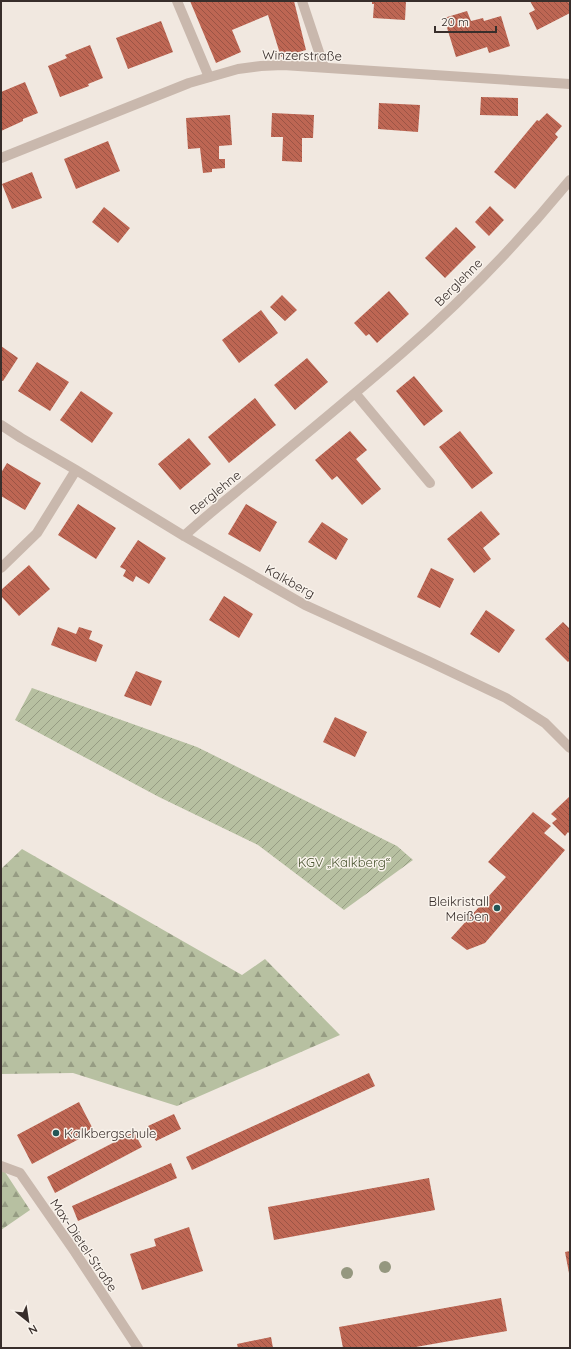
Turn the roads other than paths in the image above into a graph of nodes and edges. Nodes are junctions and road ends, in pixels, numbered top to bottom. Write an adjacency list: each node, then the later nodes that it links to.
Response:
1 (177, 1): 4 (street)
2 (302, 1): 3 (street)
3 (324, 68): 4 (street, Winzerstraße); 5 (street, Winzerstraße)
4 (209, 77): 6 (street, Winzerstraße)
5 (570, 84)
6 (1, 158)
7 (570, 180): 8 (street, Berglehne)
8 (355, 392): 11 (street); 12 (street, Berglehne)
9 (1, 425): 10 (street, Kalkberg)
10 (76, 470): 12 (street, Kalkberg); 13 (street)
11 (430, 483)
12 (184, 536): 14 (street, Kalkberg)
13 (1, 568)
14 (570, 748)
15 (1, 1166): 16 (street, Max-Dietel-Straße)
16 (138, 1348)

